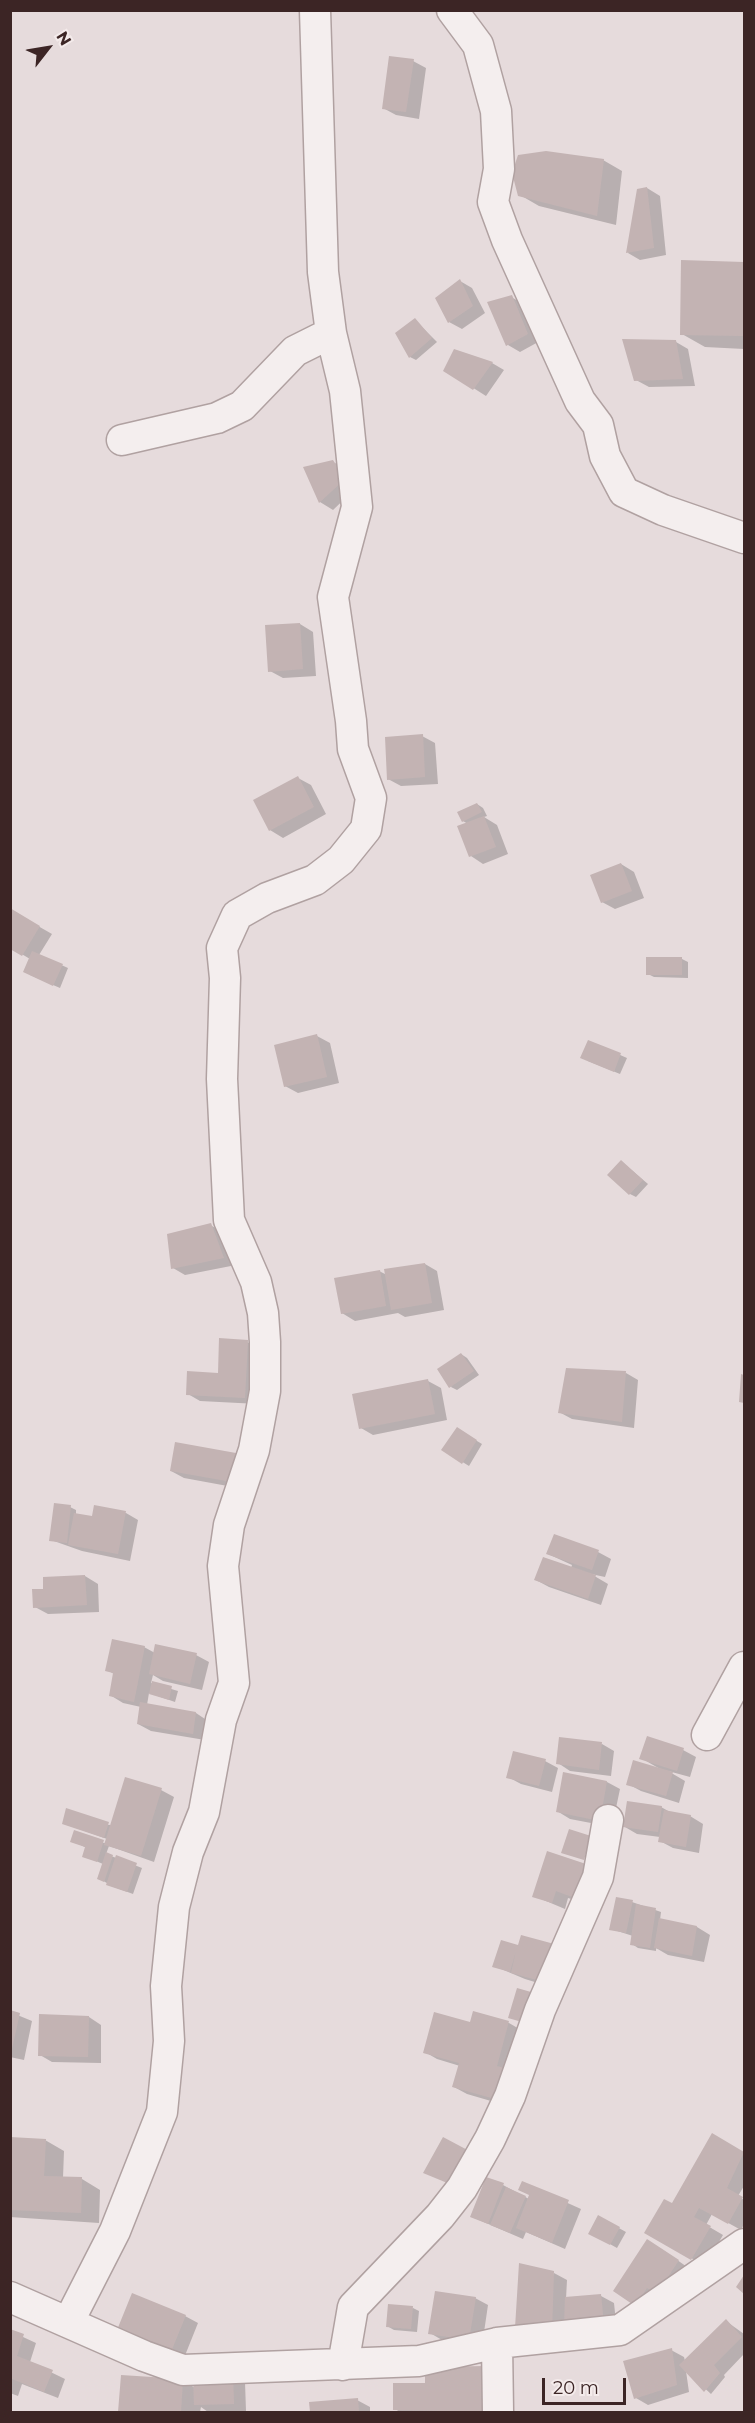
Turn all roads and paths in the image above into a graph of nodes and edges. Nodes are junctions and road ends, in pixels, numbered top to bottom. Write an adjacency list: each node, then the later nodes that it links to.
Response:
1 (315, 10): 3 (street)
2 (452, 10): 5 (street)
3 (331, 333): 4 (street); 11 (street)
4 (122, 440)
5 (744, 538)
6 (744, 1667): 7 (street)
7 (707, 1735)
8 (608, 1820): 13 (street)
9 (744, 2244): 12 (street)
10 (10, 2297): 11 (street)
11 (69, 2321): 13 (street)
12 (497, 2343): 13 (street); 14 (street)
13 (343, 2365)
14 (498, 2412)

